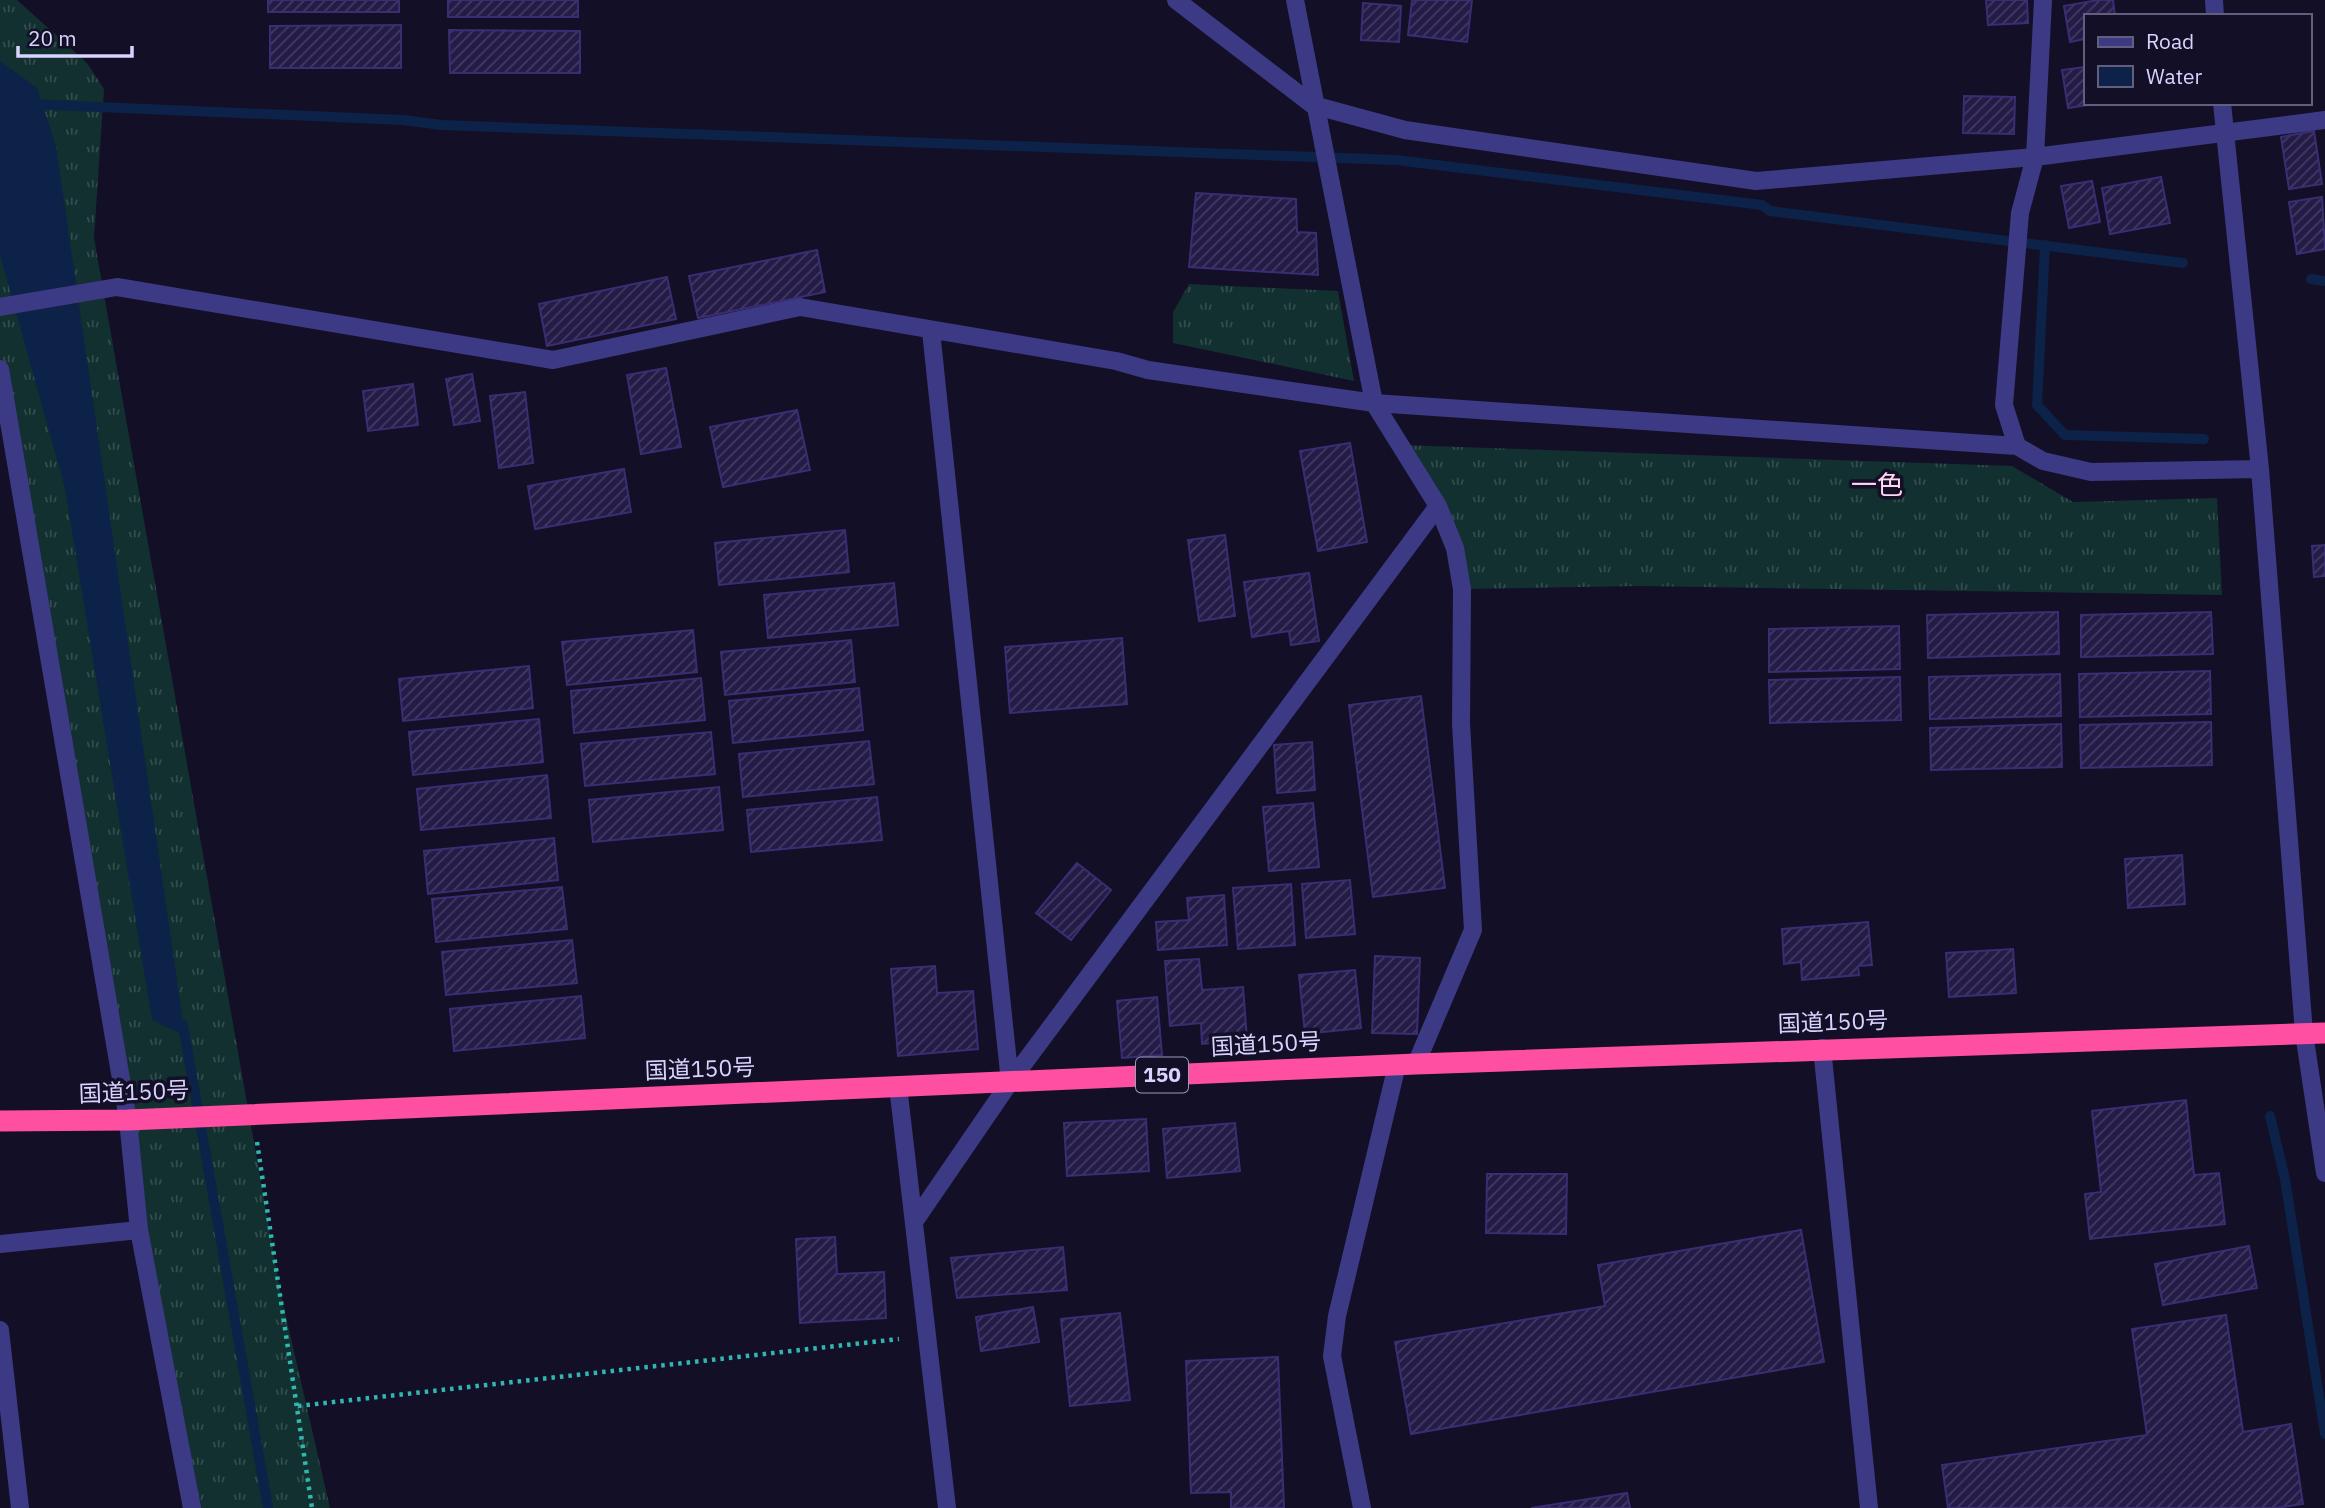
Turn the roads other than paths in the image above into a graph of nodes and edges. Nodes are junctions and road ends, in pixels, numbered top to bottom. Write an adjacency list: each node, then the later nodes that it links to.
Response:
1 (1176, 0): 4 (street)
2 (1295, 0): 4 (street)
3 (2043, 0): 8 (street)
4 (1313, 104): 8 (street); 12 (street)
5 (2222, 105): 7 (street)
6 (2325, 120): 7 (street)
7 (2224, 133): 8 (street); 14 (street)
8 (2035, 157): 13 (street)
9 (6, 306): 10 (street)
10 (931, 331): 12 (street); 20 (street)
11 (0, 369): 22 (street)
12 (1374, 403): 13 (street); 15 (street)
13 (2017, 446): 14 (street)
14 (2260, 469): 17 (street)
15 (1438, 506): 19 (street); 20 (street)
16 (2325, 1032): 17 (highway, 国道150号 / 150)
17 (2304, 1033): 18 (highway, 国道150号 / 150); 24 (street)
18 (1822, 1048): 19 (highway, 国道150号 / 150); 33 (street)
19 (1406, 1064): 20 (highway, 国道150号 / 150); 32 (street)
20 (1010, 1082): 21 (highway, 国道150号 / 150); 25 (street)
21 (898, 1086): 22 (highway, 国道150号 / 150); 25 (street)
22 (128, 1120): 23 (highway, 国道150号 / 150); 26 (street)
23 (0, 1121)
24 (2325, 1173)
25 (914, 1222): 31 (street)
26 (139, 1230): 27 (street); 30 (street)
27 (0, 1244)
28 (0, 1330): 29 (street)
29 (20, 1508)
30 (192, 1508)
31 (947, 1508)
32 (1362, 1508)
33 (1870, 1508)

